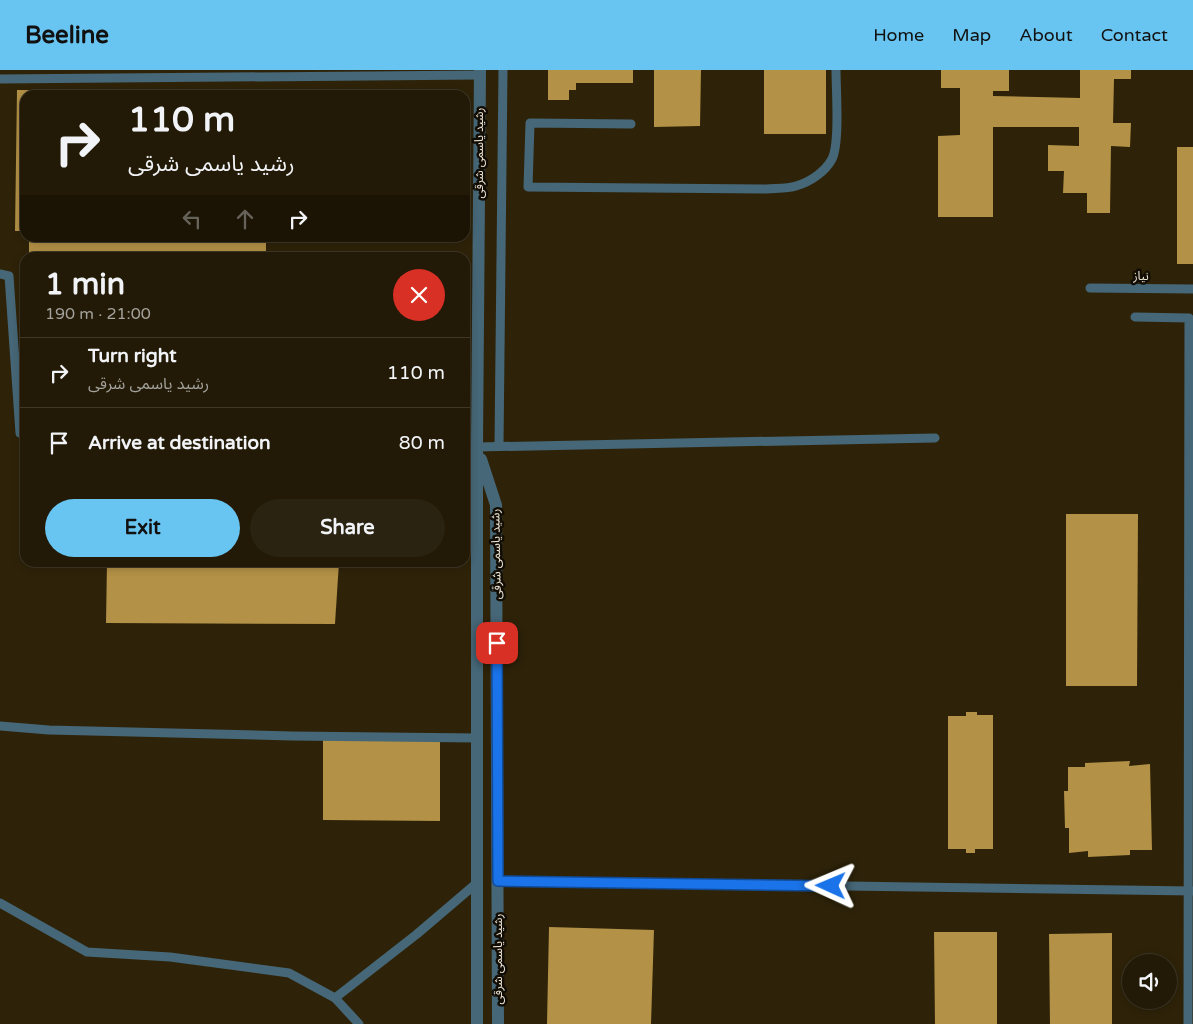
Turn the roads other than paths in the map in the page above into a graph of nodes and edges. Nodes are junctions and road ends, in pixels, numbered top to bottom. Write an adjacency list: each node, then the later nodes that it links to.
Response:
1 (503, 70): 12 (lane)
2 (836, 70): 5 (lane)
3 (480, 73): 4 (lane); 13 (street, رشید یاسمی شرقی)
4 (0, 79)
5 (631, 124)
6 (0, 274): 10 (lane)
7 (1090, 288): 8 (lane, نیاز)
8 (1193, 288)
9 (1135, 317): 14 (lane)
10 (20, 433)
11 (935, 438): 12 (lane)
12 (499, 446): 13 (lane)
13 (477, 447): 16 (street, رشید یاسمی شرقی); 17 (street, رشید یاسمی شرقی)
14 (1191, 518): 19 (lane)
15 (0, 726): 16 (lane)
16 (478, 738): 18 (street, رشید یاسمی شرقی)
17 (498, 881): 18 (street); 19 (lane); 24 (street, رشید یاسمی شرقی)
18 (478, 882): 21 (lane); 23 (street, رشید یاسمی شرقی)
19 (1191, 891): 25 (lane)
20 (0, 903): 21 (lane)
21 (335, 998): 22 (lane)
22 (359, 1024)
23 (477, 1024)
24 (498, 1024)
25 (1188, 1024)

